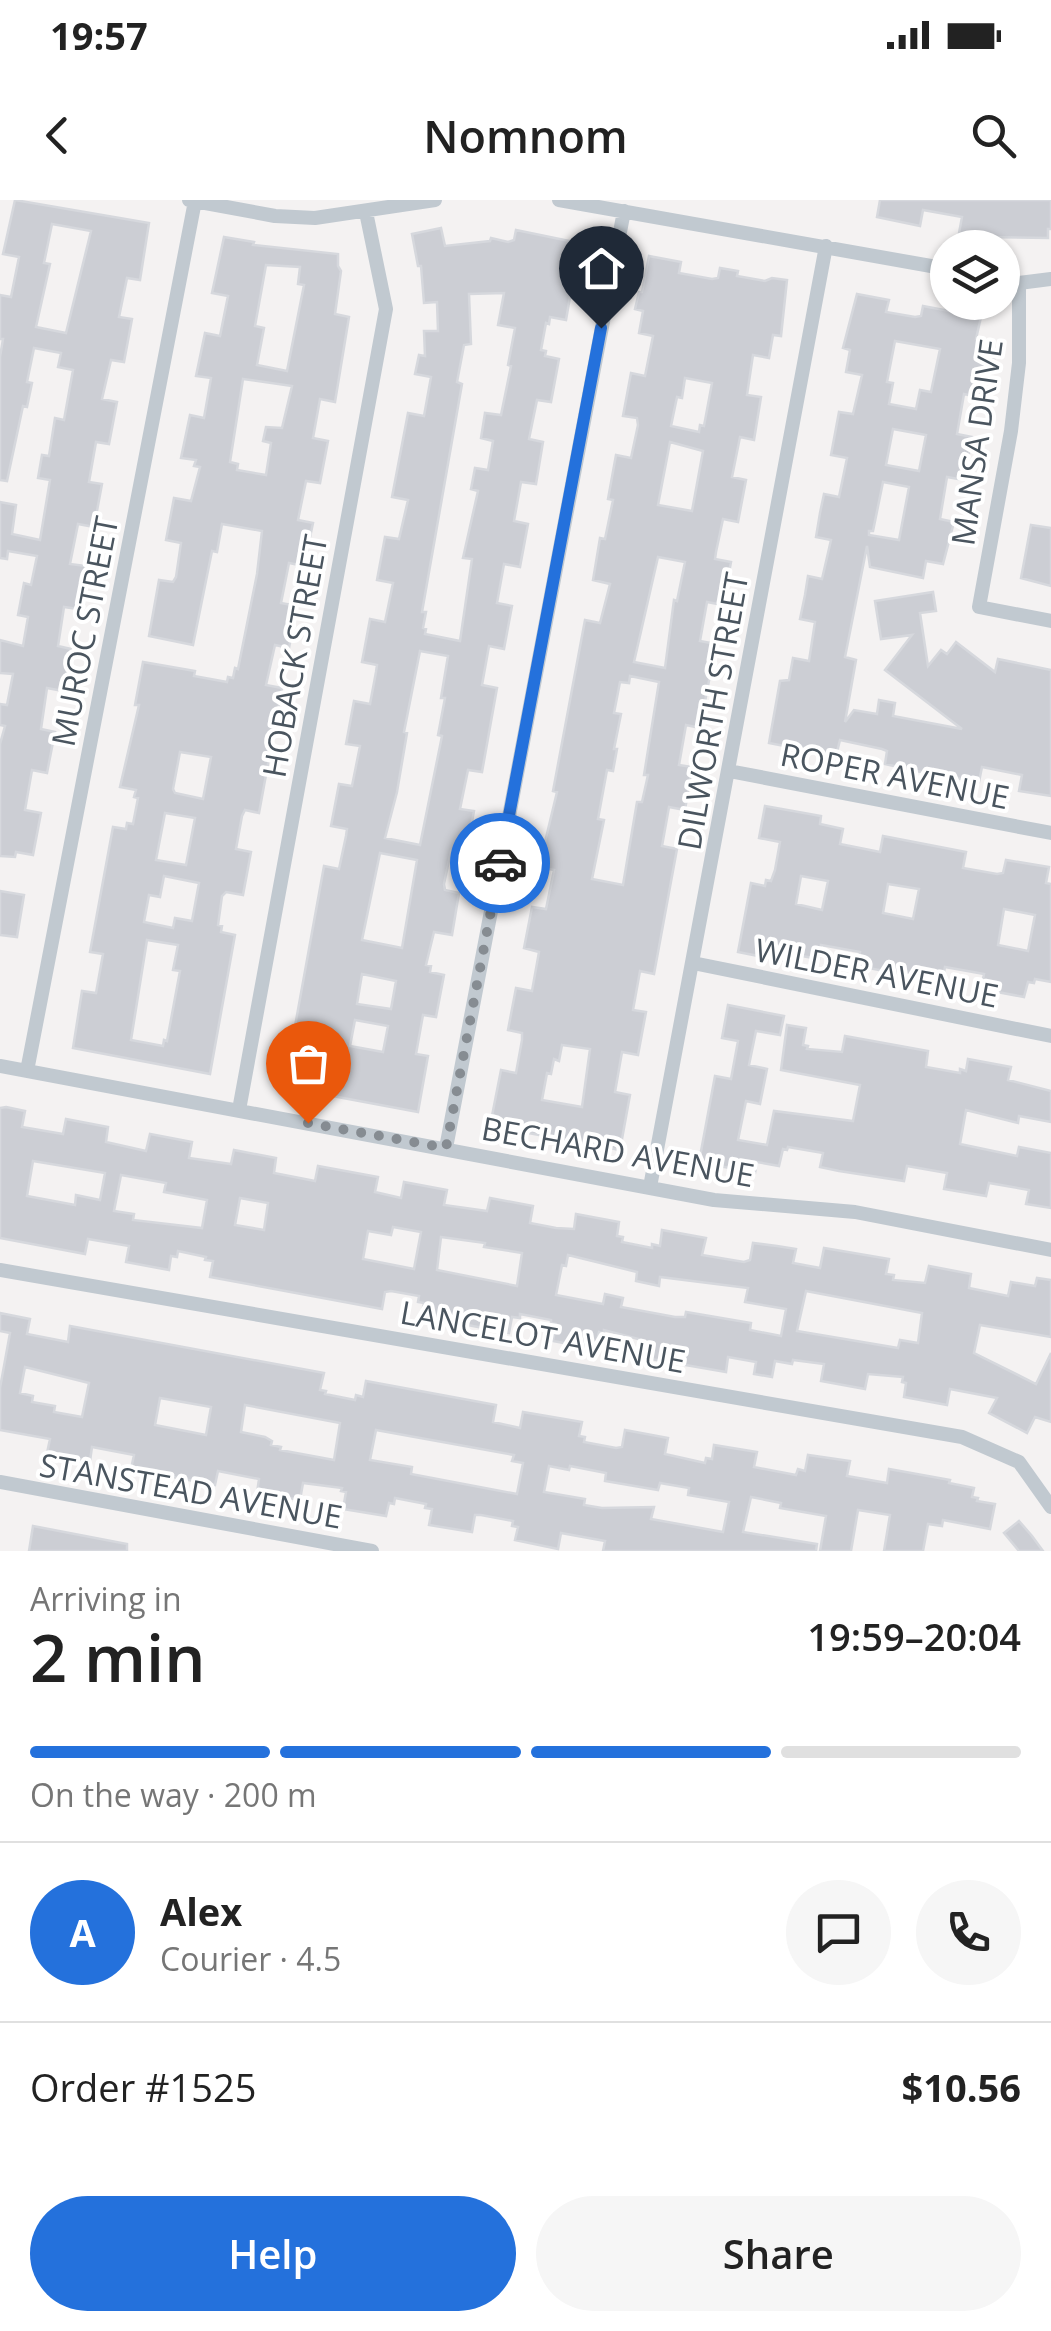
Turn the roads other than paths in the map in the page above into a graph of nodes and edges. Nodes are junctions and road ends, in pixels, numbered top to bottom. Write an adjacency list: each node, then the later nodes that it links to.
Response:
1 (192, 200): 5 (street); 17 (street, MUROC STREET)
2 (435, 200): 5 (street)
3 (558, 200): 4 (street)
4 (624, 211): 6 (street); 19 (street)
5 (366, 212): 18 (street, HOBACK STREET)
6 (826, 246): 7 (street); 12 (street, DILWORTH STREET)
7 (930, 266)
8 (1051, 279): 9 (street)
9 (1020, 283)
10 (1019, 320): 11 (street, MANSA DRIVE)
11 (1051, 621)
12 (728, 771): 13 (street, ROPER AVENUE); 14 (street, DILWORTH STREET)
13 (1051, 833)
14 (693, 963): 15 (street, WILDER AVENUE); 20 (street, DILWORTH STREET)
15 (1051, 1036)
16 (0, 1066): 17 (street, BECHARD AVENUE)
17 (27, 1071): 18 (street, BECHARD AVENUE)
18 (239, 1110): 19 (street, BECHARD AVENUE)
19 (446, 1148): 20 (street, BECHARD AVENUE)
20 (650, 1187): 21 (street, BECHARD AVENUE)
21 (1051, 1250)
22 (0, 1270): 24 (street, LANCELOT AVENUE)
23 (0, 1482): 25 (street, STANSTEAD AVENUE)
24 (1051, 1507)
25 (372, 1551)

